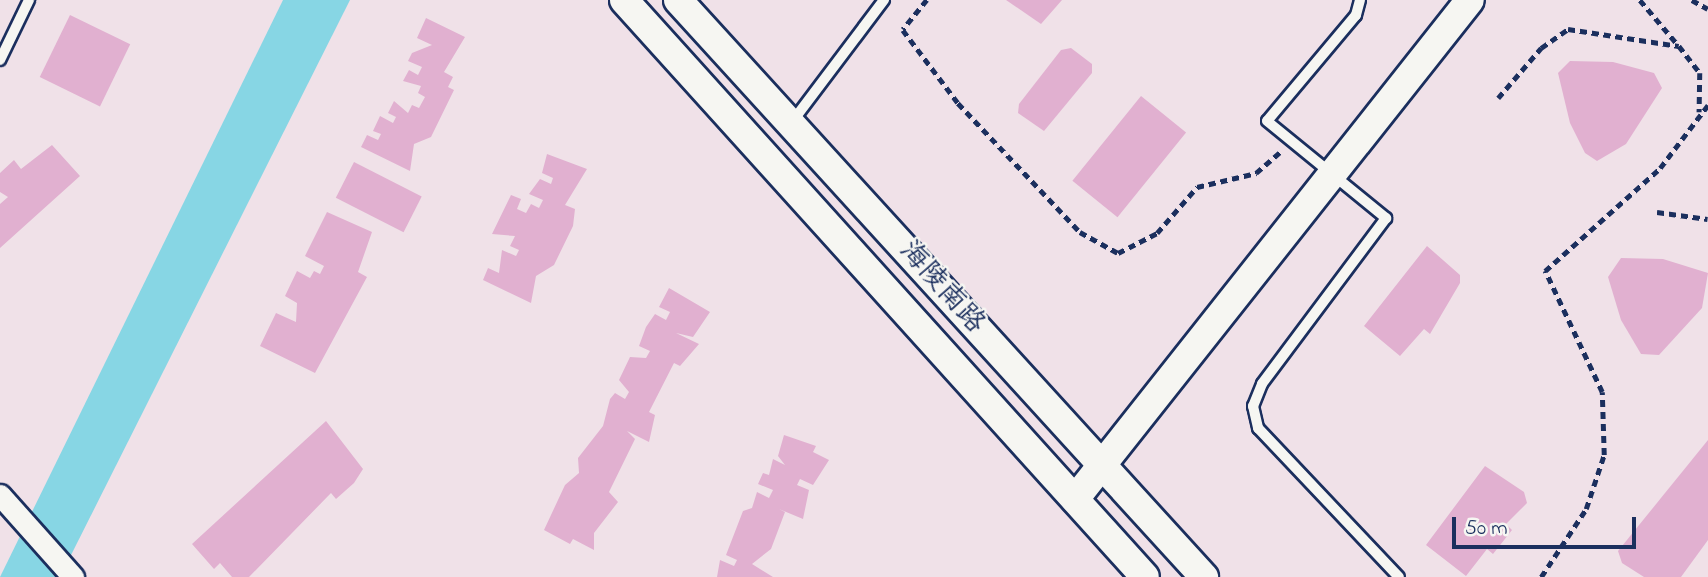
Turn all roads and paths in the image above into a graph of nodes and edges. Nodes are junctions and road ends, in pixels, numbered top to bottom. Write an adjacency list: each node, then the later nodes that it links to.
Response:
1 (29, 0): 12 (lane)
2 (624, 0): 23 (main road, 海陵南路)
3 (678, 0): 16 (main road, 海陵南路)
4 (927, 0): 17 (path)
5 (1360, 0): 17 (lane)
6 (1470, 0): 18 (main road)
7 (1640, 0): 11 (path)
8 (1692, 0): 10 (path)
9 (886, 2): 16 (lane)
10 (1708, 9)
11 (1679, 46): 13 (path); 15 (path)
12 (0, 60)
13 (1498, 98)
14 (1708, 105): 15 (path)
15 (1699, 113): 28 (path)
16 (791, 124): 21 (main road, 海陵南路)
17 (1292, 142): 18 (lane)
18 (1331, 174): 21 (main road); 27 (lane)
19 (1657, 212): 20 (path)
20 (1708, 219)
21 (1100, 463): 23 (main road); 26 (main road, 海陵南路)
22 (0, 495): 24 (street)
23 (1074, 499): 25 (main road, 海陵南路)
24 (73, 577)
25 (1145, 577)
26 (1204, 577)
27 (1399, 577)
28 (1541, 577)

